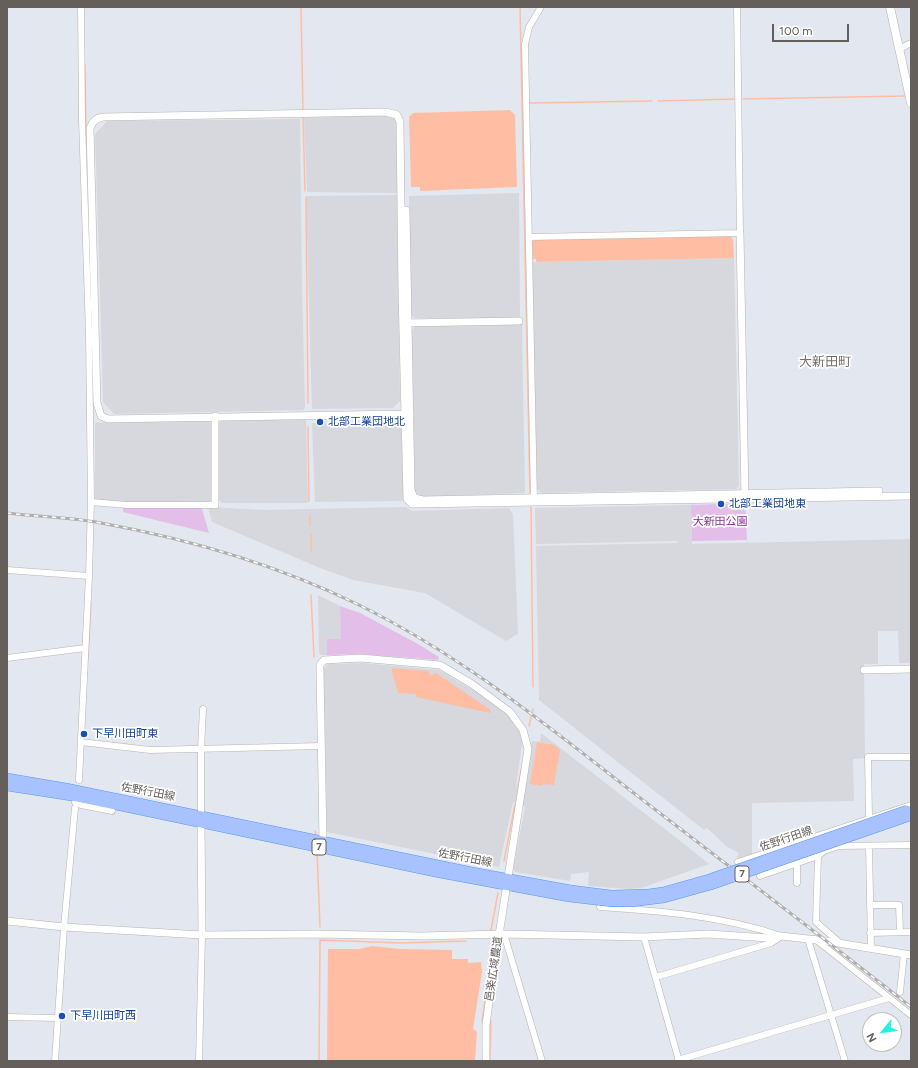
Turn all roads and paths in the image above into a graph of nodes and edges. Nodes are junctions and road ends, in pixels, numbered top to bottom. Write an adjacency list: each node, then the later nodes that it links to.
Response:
1 (81, 7): 15 (street)
2 (541, 7): 9 (street)
3 (737, 7): 8 (street)
4 (890, 7): 6 (main road)
5 (911, 43): 6 (street)
6 (899, 49): 7 (main road)
7 (911, 103)
8 (740, 234): 9 (street); 17 (street)
9 (529, 237): 19 (street)
10 (519, 321): 11 (street)
11 (405, 323): 12 (street); 13 (street)
12 (407, 414): 14 (street); 19 (street)
13 (101, 416): 14 (street); 15 (street)
14 (215, 416): 21 (street)
15 (91, 420): 20 (street)
16 (911, 491): 17 (street)
17 (745, 496): 18 (street); 19 (street)
18 (911, 496)
19 (534, 500)
20 (91, 502): 21 (street); 23 (street)
21 (216, 505)
22 (7, 570): 23 (street)
23 (89, 576): 24 (street)
24 (85, 648): 25 (street); 29 (street)
25 (7, 658)
26 (911, 669): 27 (street)
27 (864, 670)
28 (203, 709): 31 (street)
29 (81, 742): 31 (street); 34 (street)
30 (321, 746): 31 (street); 41 (street); 48 (street, 邑楽広域農道)
31 (201, 748): 40 (street)
32 (911, 757): 39 (street)
33 (7, 778): 40 (main road, 佐野行田線 / 7)
34 (78, 780)
35 (7, 786): 36 (main road, 佐野行田線 / 7)
36 (77, 803): 37 (street); 40 (main road, 佐野行田線 / 7); 53 (street)
37 (112, 811)
38 (910, 811): 39 (street); 48 (main road, 佐野行田線 / 7, bridge)
39 (869, 817): 45 (street)
40 (201, 819): 41 (main road, 佐野行田線 / 7); 48 (main road, 佐野行田線 / 7); 58 (street)
41 (323, 841): 48 (main road, 佐野行田線 / 7)
42 (911, 845): 43 (street)
43 (869, 846): 44 (street); 50 (street)
44 (818, 856): 46 (street); 62 (street)
45 (738, 862)
46 (797, 864): 47 (street); 49 (street)
47 (760, 876)
48 (507, 882): 57 (street, 邑楽広域農道)
49 (797, 883)
50 (870, 905): 54 (street); 55 (street)
51 (600, 907): 59 (street)
52 (7, 921): 53 (street)
53 (64, 927): 58 (street); 70 (street)
54 (870, 932): 55 (street); 63 (street)
55 (900, 932): 56 (street)
56 (911, 932)
57 (502, 934): 58 (street); 60 (street); 75 (street, 邑楽広域農道); 76 (street)
58 (202, 935): 74 (street)
59 (781, 936): 60 (street); 61 (street); 65 (street)
60 (644, 937): 65 (street)
61 (811, 939): 62 (street); 67 (street); 68 (street)
62 (840, 943): 63 (street)
63 (870, 948): 64 (street)
64 (907, 954): 66 (street)
65 (656, 977): 72 (street)
66 (900, 992)
67 (889, 998): 68 (street); 69 (street)
68 (832, 1014): 72 (street); 77 (street)
69 (911, 1015)
70 (58, 1018): 71 (street); 73 (street)
71 (8, 1019)
72 (679, 1060)
73 (55, 1061)
74 (200, 1061)
75 (486, 1061)
76 (542, 1061)
77 (845, 1061)

